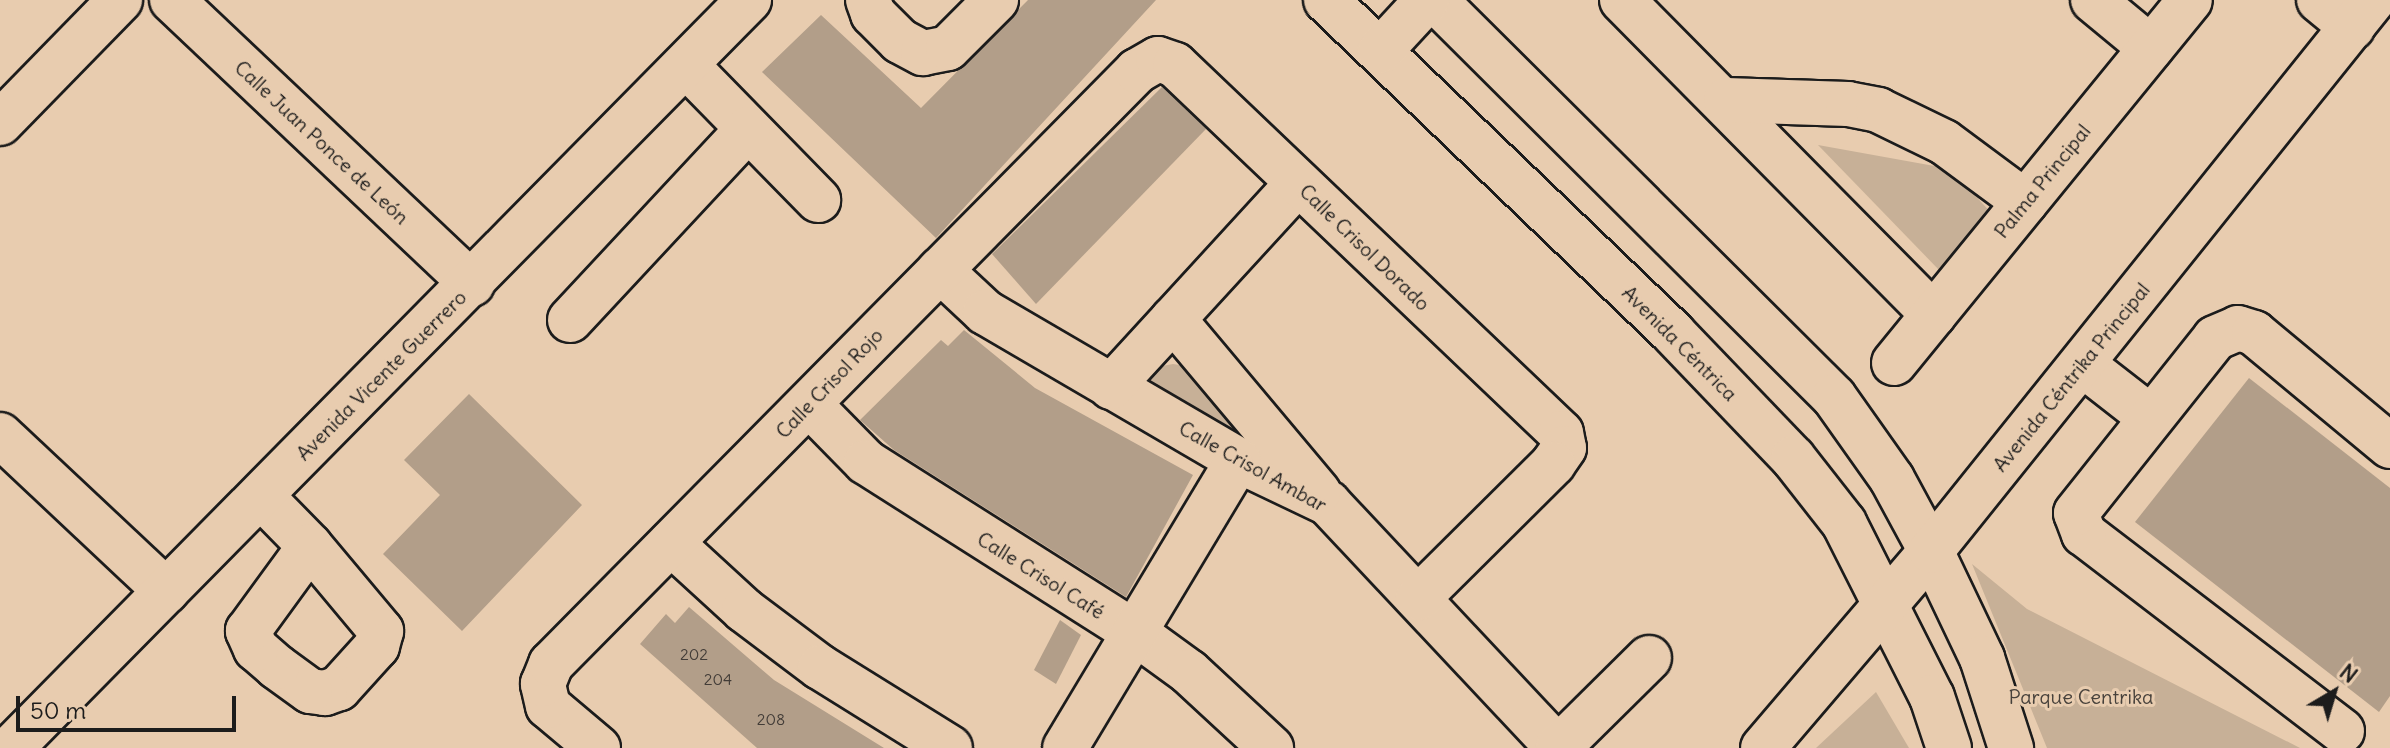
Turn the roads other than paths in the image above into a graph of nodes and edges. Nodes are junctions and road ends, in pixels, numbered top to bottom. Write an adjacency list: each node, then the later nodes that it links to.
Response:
1 (120, 0): 18 (street)
2 (172, 0): 24 (street, Calle Juan Ponce de León)
3 (749, 0): 15 (street, Avenida Vicente Guerrero)
4 (868, 0): 5 (street)
5 (996, 0)
6 (1326, 0): 14 (street, Avenida Céntrica)
7 (1427, 0): 14 (street)
8 (1435, 0): 40 (street)
9 (1622, 0): 17 (street)
10 (2093, 0): 13 (street)
11 (2190, 0): 13 (street, Palma Principal)
12 (2348, 9): 29 (street, Avenida Céntrika Principal)
13 (2151, 48): 22 (street, Palma Principal)
14 (1380, 51): 43 (street, Avenida Céntrica)
15 (686, 65): 19 (street); 24 (street, Avenida Vicente Guerrero)
16 (1137, 71): 20 (street, Calle Crisol Dorado); 23 (street, Calle Crisol Rojo)
17 (1726, 100): 22 (street); 25 (street)
18 (0, 123)
19 (748, 129): 21 (street); 27 (street)
20 (1298, 183): 26 (street); 42 (street, Calle Crisol Dorado)
21 (818, 200)
22 (2025, 202): 25 (street, Palma Principal)
23 (940, 270): 30 (street, Calle Crisol Ambar); 31 (street, Calle Crisol Rojo)
24 (472, 284): 36 (street, Avenida Vicente Guerrero)
25 (1934, 315): 28 (street, Palma Principal)
26 (1173, 319): 30 (street); 37 (street)
27 (570, 320)
28 (1894, 363)
29 (2079, 368): 32 (street); 40 (street, Avenida Céntrika Principal)
30 (1111, 387): 35 (street, Calle Crisol Ambar)
31 (809, 404): 38 (street, Calle Crisol Rojo); 44 (street, Calle Crisol Café)
32 (2147, 420): 34 (street); 46 (street)
33 (0, 435): 41 (street)
34 (2390, 446)
35 (1238, 460): 37 (street, Calle Crisol Ambar); 44 (street)
36 (261, 496): 39 (street); 41 (street, Avenida Vicente Guerrero)
37 (1328, 503): 42 (street, Calle Crisol Ambar)
38 (671, 543): 48 (street, Calle Crisol Rojo); 49 (street)
39 (310, 546)
40 (1931, 551): 43 (street, Avenida Céntrika Principal); 55 (street)
41 (166, 591): 47 (street, Avenida Vicente Guerrero)
42 (1418, 598): 52 (street, Calle Crisol Ambar)
43 (1887, 603): 53 (street, Avenida Céntrika Principal); 54 (street, Avenida Céntrica)
44 (1134, 632): 50 (street); 51 (street, Calle Crisol Café)
45 (1649, 658): 52 (street)
46 (2342, 731)
47 (11, 748)
48 (598, 748)
49 (950, 748)
50 (1065, 748)
51 (1271, 748)
52 (1558, 748)
53 (1763, 748)
54 (1949, 748)
55 (2011, 748)

